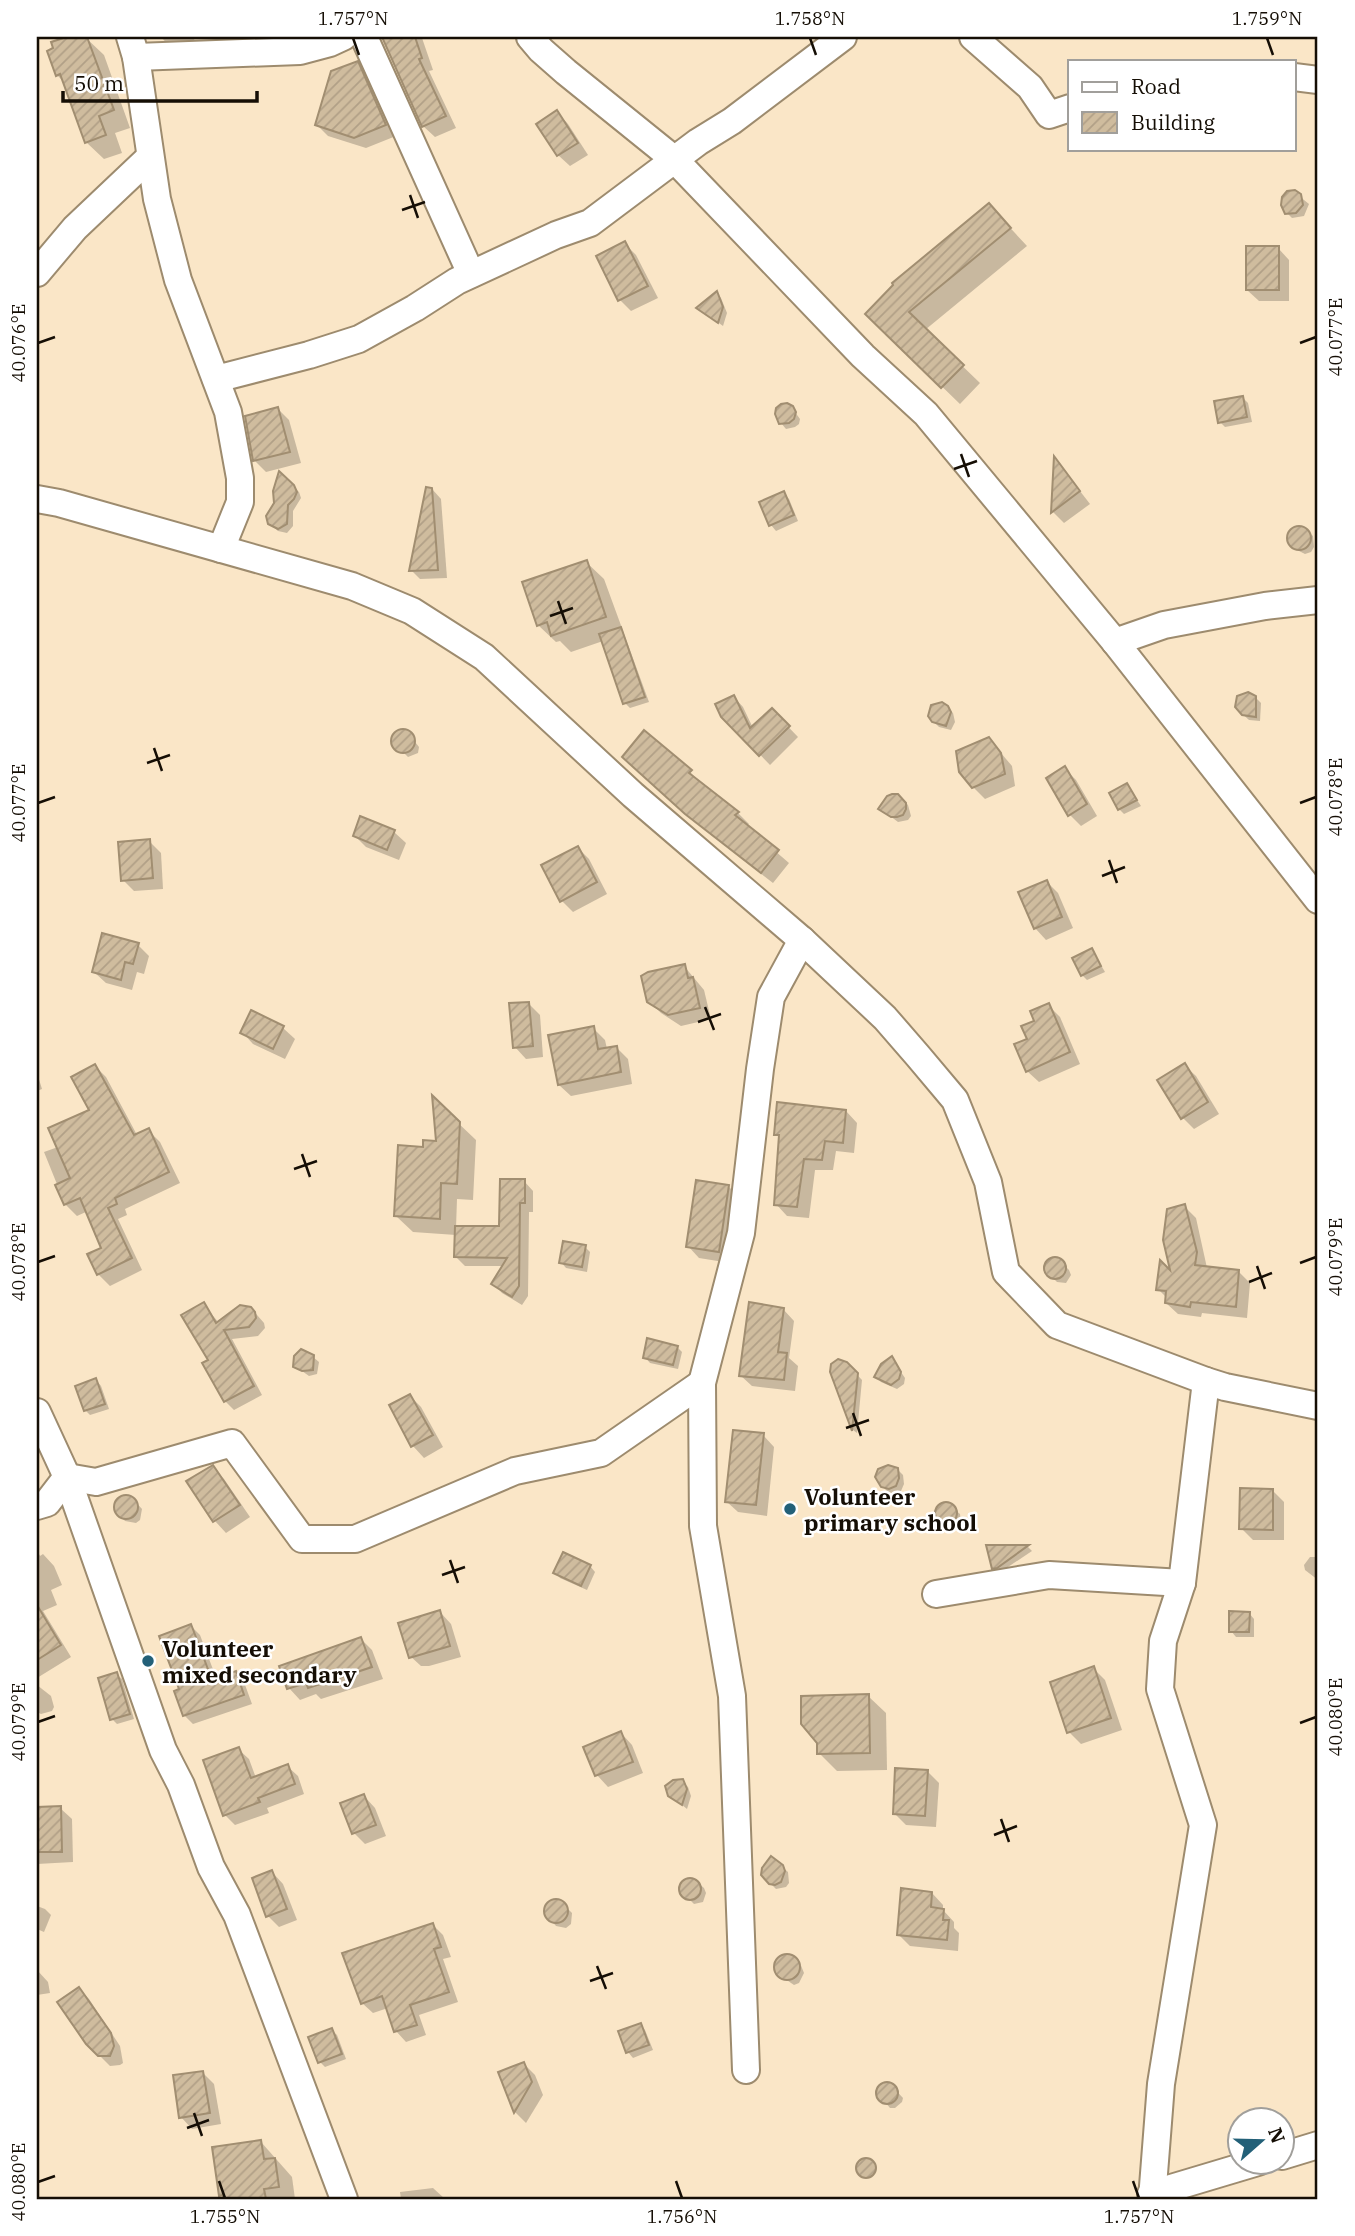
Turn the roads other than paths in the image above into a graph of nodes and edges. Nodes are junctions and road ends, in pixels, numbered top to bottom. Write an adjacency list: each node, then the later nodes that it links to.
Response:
1 (343, 37): 6 (street)
2 (364, 37): 13 (street)
3 (530, 37): 11 (street)
4 (843, 37): 11 (street)
5 (972, 37): 9 (street)
6 (133, 47): 10 (street)
7 (1296, 77): 8 (street)
8 (1318, 80)
9 (1068, 109)
10 (149, 156): 12 (street); 14 (street)
11 (675, 160): 13 (street); 18 (street)
12 (37, 273)
13 (471, 274): 14 (street)
14 (216, 379): 16 (street)
15 (37, 499): 16 (street)
16 (221, 549): 20 (street)
17 (1318, 600): 18 (street)
18 (1115, 642): 19 (street)
19 (1318, 900)
20 (802, 940): 21 (street); 22 (street)
21 (1206, 1381): 23 (street); 27 (street)
22 (702, 1383): 25 (street); 29 (street)
23 (1318, 1406)
24 (37, 1412): 25 (street)
25 (67, 1477): 26 (street); 34 (street)
26 (37, 1506)
27 (1182, 1583): 28 (street); 33 (street)
28 (936, 1594)
29 (746, 2070)
30 (1318, 2145): 31 (street)
31 (1296, 2152)
32 (1226, 2172): 33 (street)
33 (1152, 2196)
34 (344, 2199)

